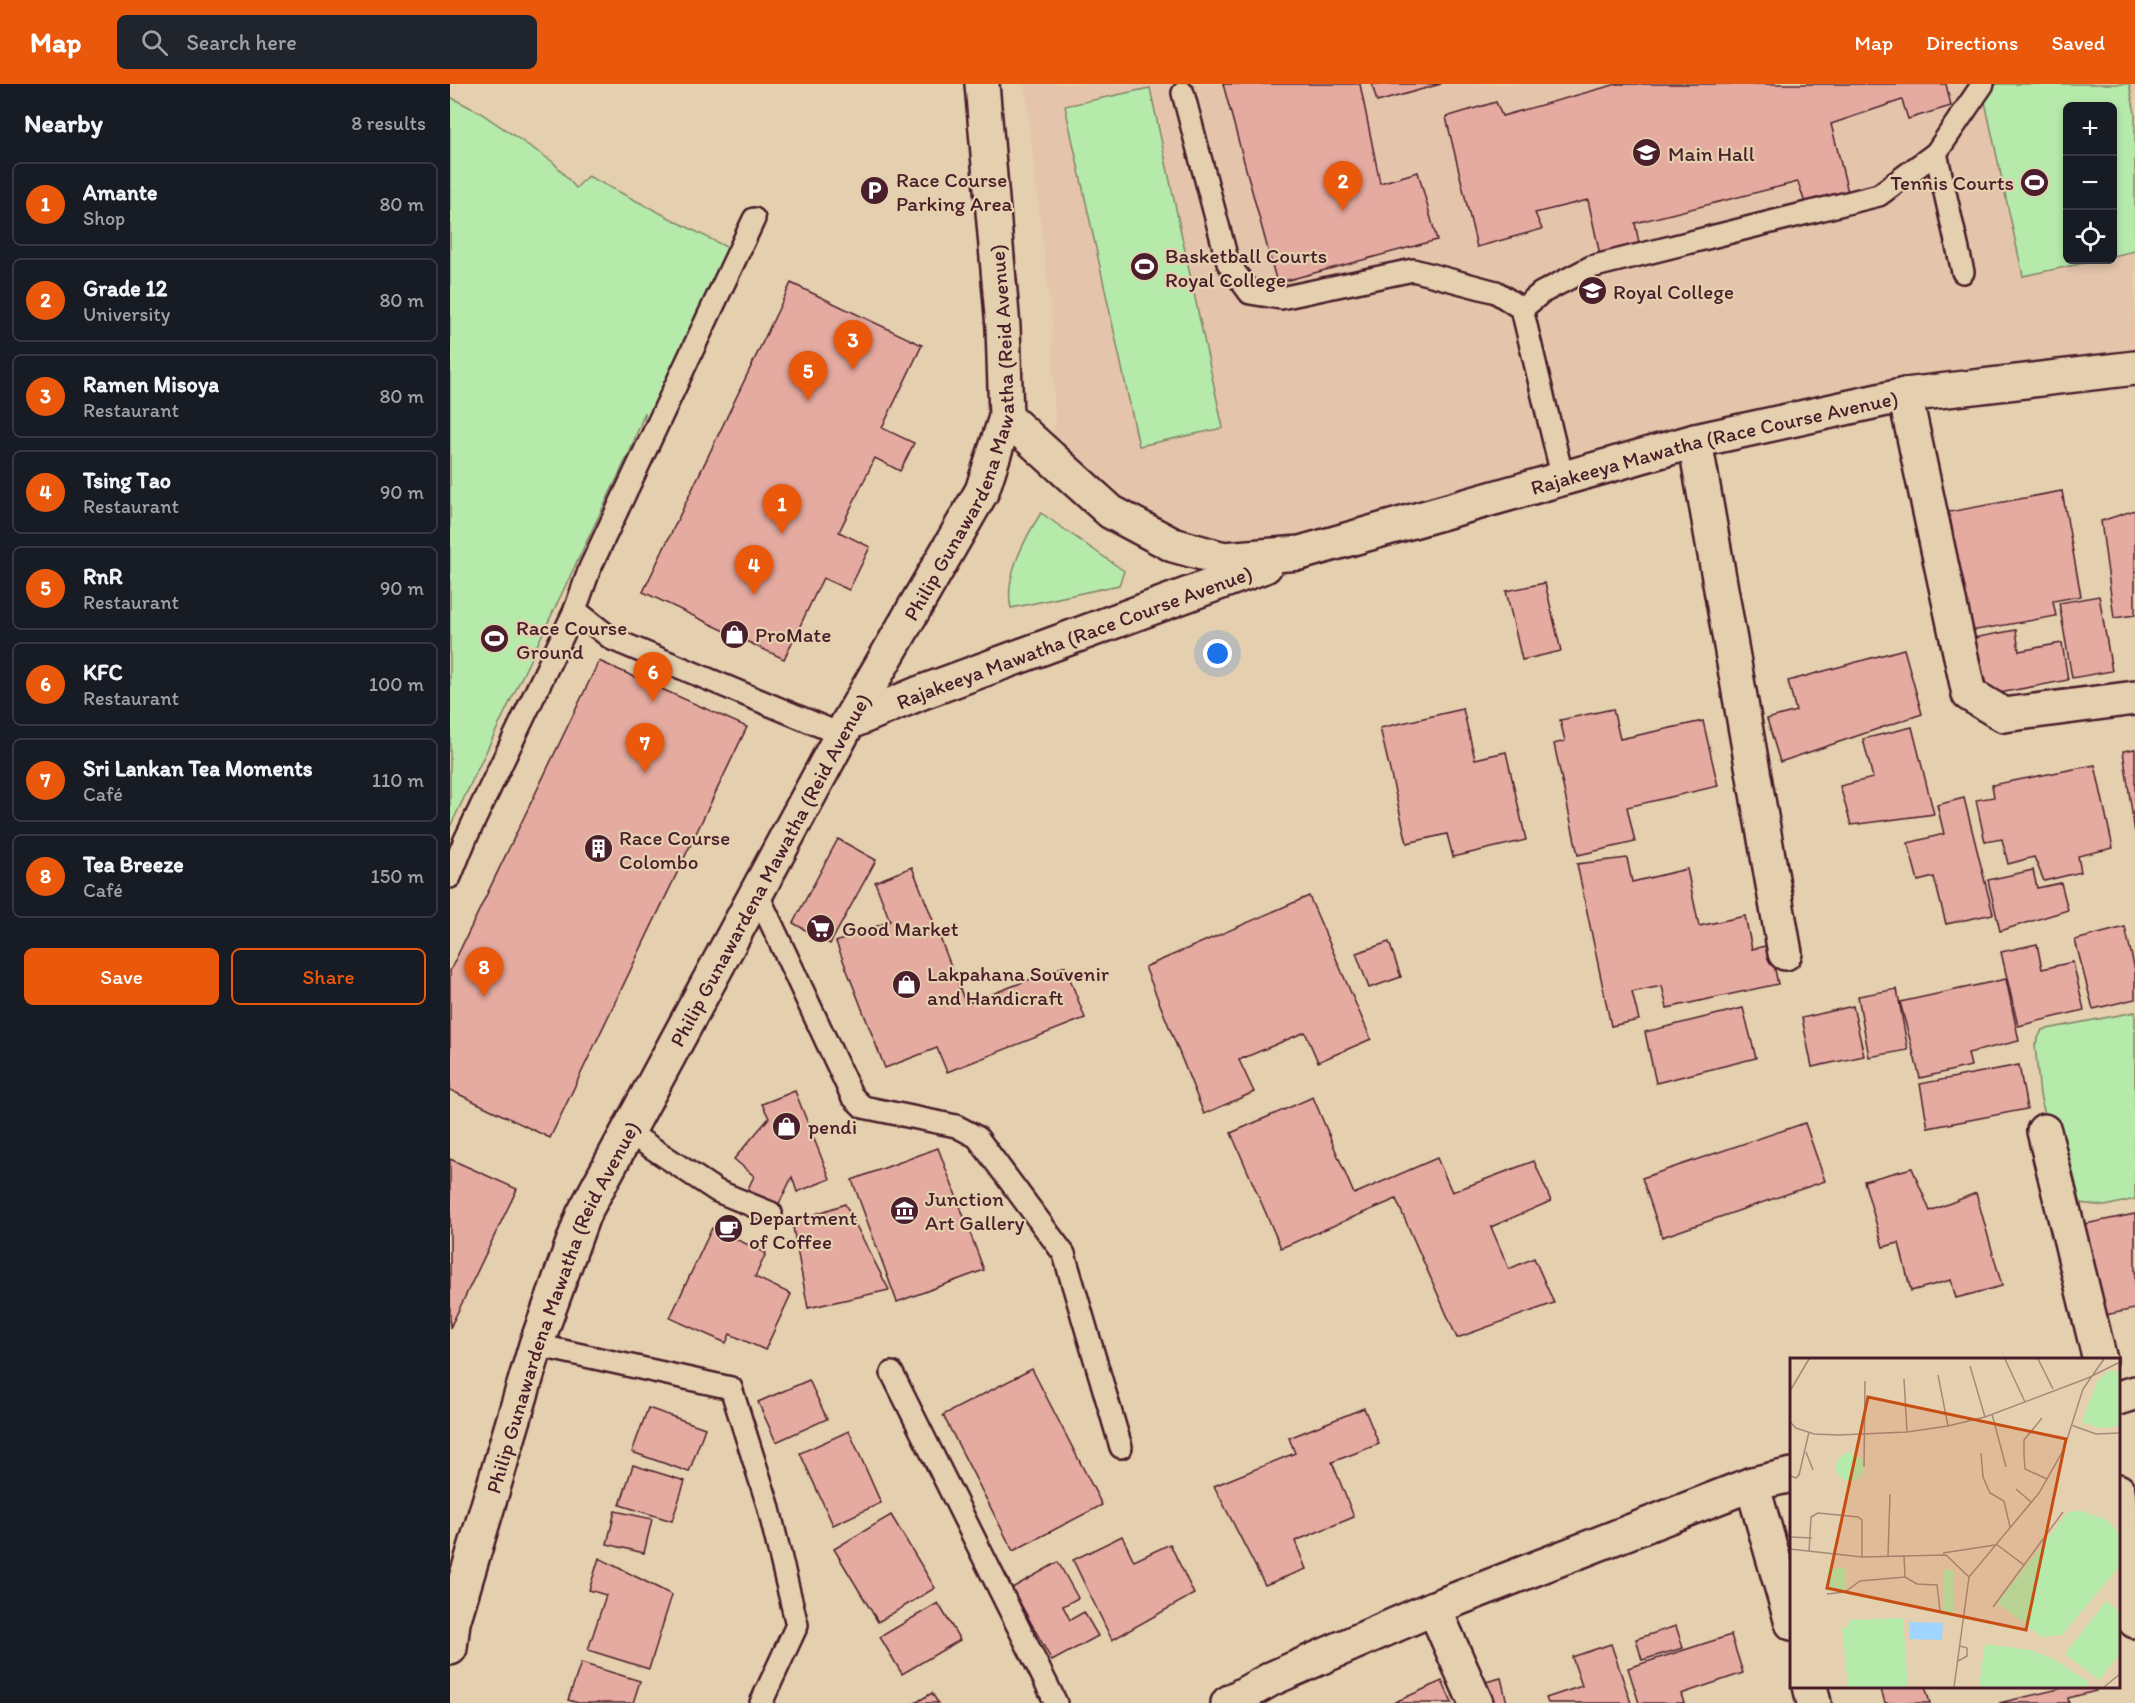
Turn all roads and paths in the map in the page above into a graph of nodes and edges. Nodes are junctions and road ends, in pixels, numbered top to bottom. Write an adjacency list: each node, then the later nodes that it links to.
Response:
1 (982, 84): 10 (main road, Philip Gunawardena Mawatha (Reid Avenue))
2 (1983, 84): 4 (lane)
3 (1183, 93): 7 (lane)
4 (1936, 153): 6 (lane); 7 (lane)
5 (754, 219): 14 (lane)
6 (1963, 272)
7 (1522, 309): 12 (lane)
8 (2135, 368): 9 (main road, Rajakeeya Mawatha (Race Course Avenue))
9 (1905, 395): 11 (main road, Rajakeeya Mawatha (Race Course Avenue)); 15 (main road)
10 (1006, 417): 13 (main road, Rajakeeya Mawatha (Race Course Avenue)); 16 (main road, Philip Gunawardena Mawatha (Reid Avenue))
11 (1695, 441): 12 (main road, Rajakeeya Mawatha (Race Course Avenue)); 19 (main road)
12 (1563, 479): 13 (main road, Rajakeeya Mawatha (Race Course Avenue))
13 (1300, 553): 16 (main road, Rajakeeya Mawatha (Race Course Avenue))
14 (575, 610): 16 (lane); 17 (lane)
15 (2135, 698)
16 (845, 729): 18 (main road, Philip Gunawardena Mawatha (Reid Avenue))
17 (450, 877)
18 (757, 893): 21 (main road, Philip Gunawardena Mawatha (Reid Avenue)); 28 (lane)
19 (1785, 952)
20 (2044, 1131): 24 (main road)
21 (628, 1132): 22 (lane); 23 (main road, Philip Gunawardena Mawatha (Reid Avenue))
22 (771, 1213)
23 (536, 1345): 35 (main road, Philip Gunawardena Mawatha (Reid Avenue)); 37 (lane)
24 (2100, 1358)
25 (892, 1373): 38 (lane)
26 (2135, 1393): 27 (main road)
27 (2120, 1397)
28 (1121, 1447)
29 (1790, 1475): 30 (main road)
30 (1752, 1484): 32 (main road); 33 (main road)
31 (2120, 1510): 34 (main road)
32 (1434, 1608): 39 (main road); 40 (main road)
33 (1790, 1619)
34 (2135, 1621)
35 (450, 1648)
36 (1810, 1688): 41 (main road)
37 (761, 1703)
38 (1056, 1703)
39 (1228, 1703)
40 (1476, 1703)
41 (1814, 1703)

